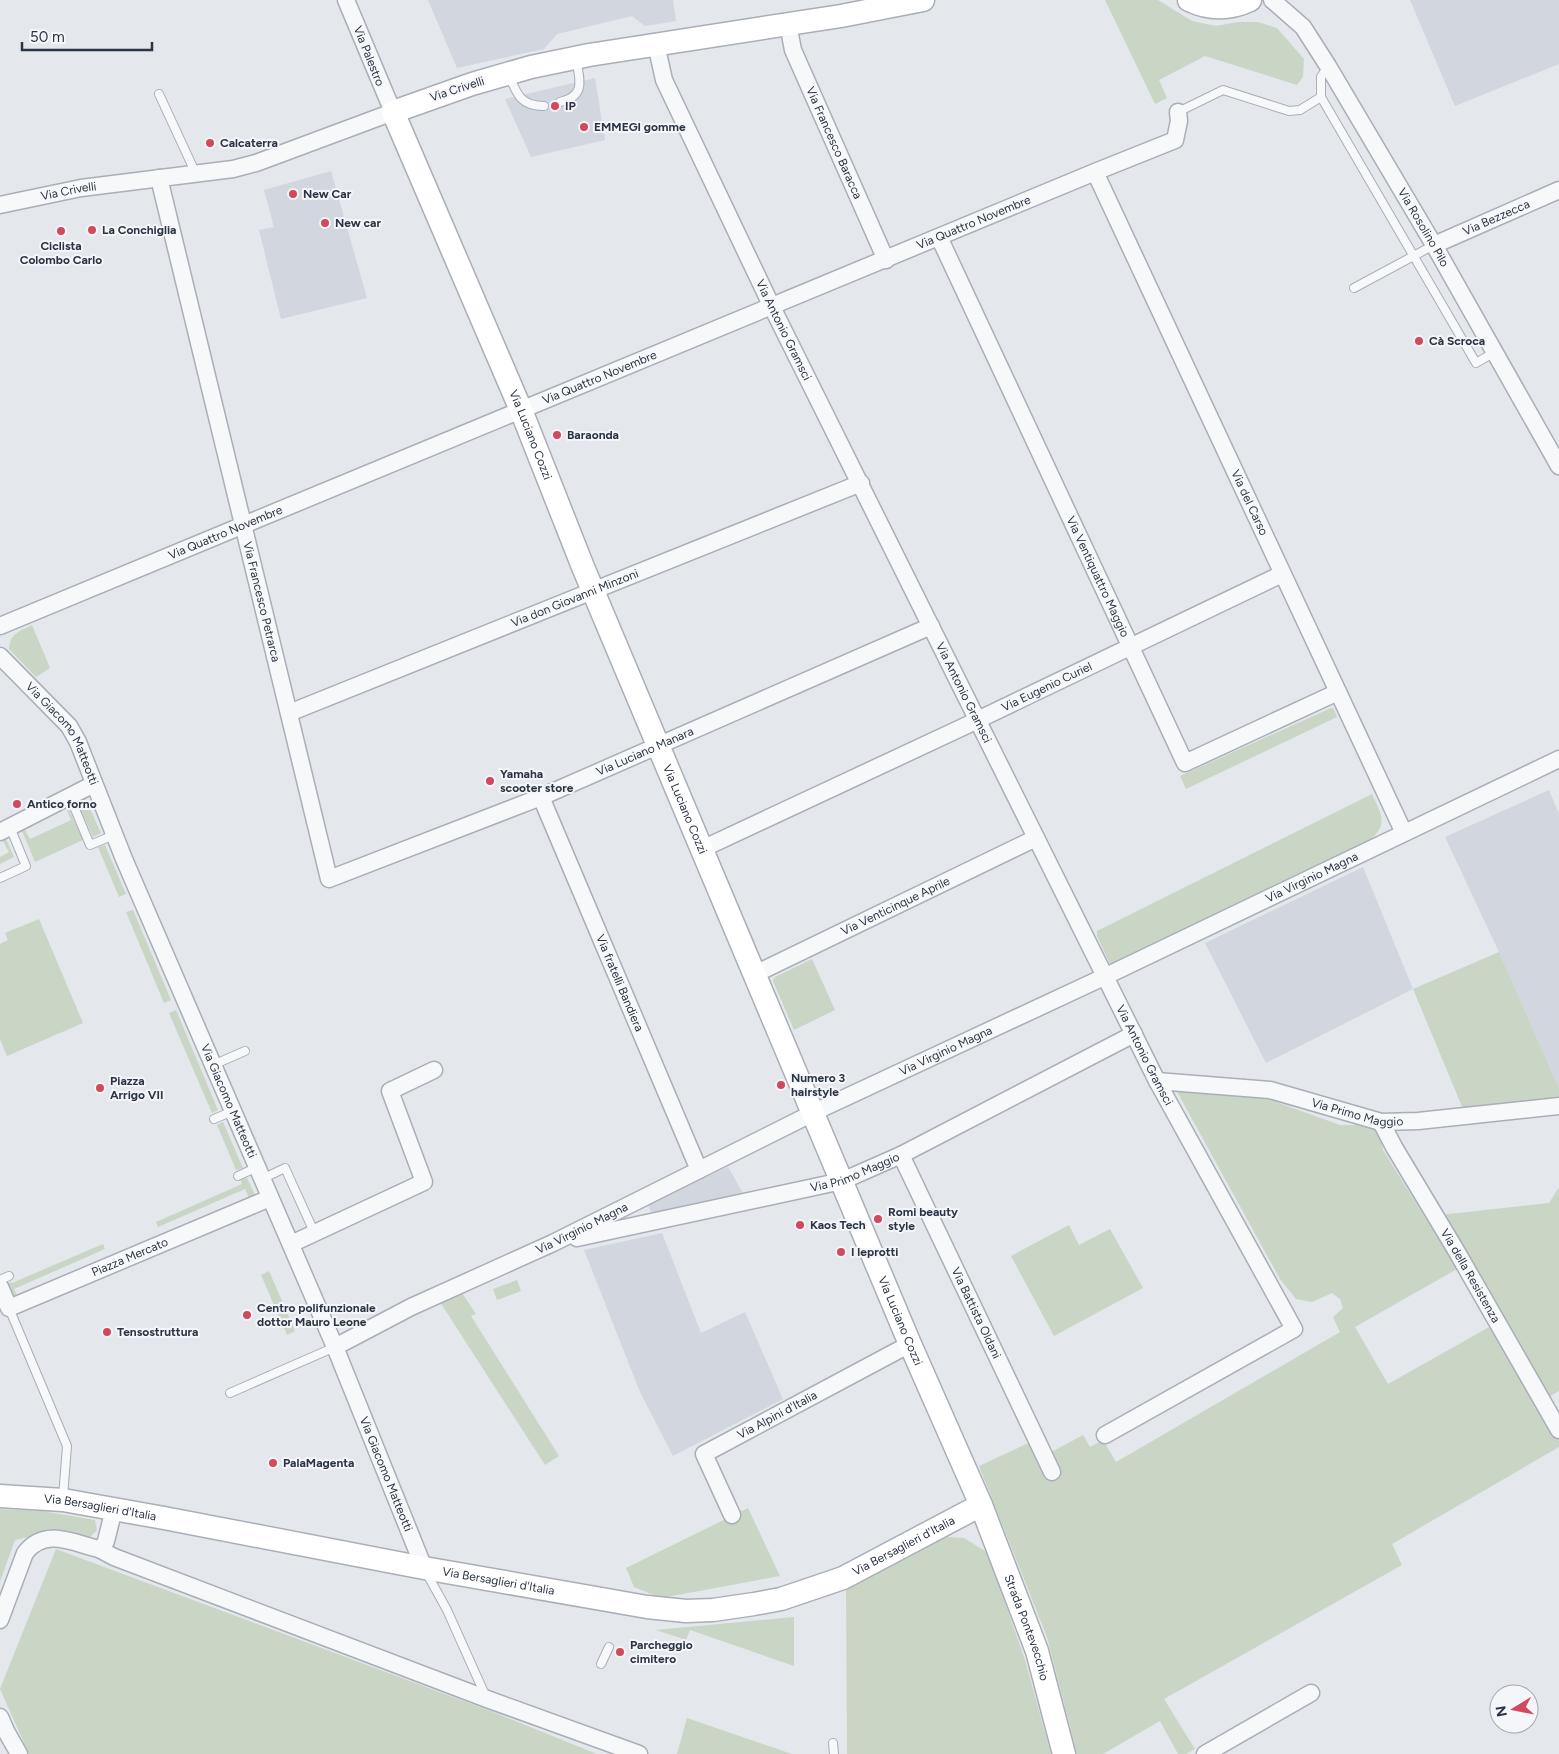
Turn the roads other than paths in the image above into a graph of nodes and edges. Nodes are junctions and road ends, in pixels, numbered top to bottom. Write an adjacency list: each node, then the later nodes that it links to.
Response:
1 (346, 0): 15 (street, Via Palestro)
2 (923, 0): 6 (street, Via Crivelli)
3 (1189, 0): 4 (street)
4 (1250, 0)
5 (1272, 0): 9 (street, Via Rosolino Pilo)
6 (788, 24): 7 (street, Via Crivelli); 25 (street, Via Francesco Baracca)
7 (656, 44): 8 (street, Via Crivelli); 27 (street, Via Antonio Gramsci)
8 (576, 58): 10 (street, Via Crivelli); 13 (lane)
9 (1328, 66): 12 (lane); 23 (street, Via Rosolino Pilo)
10 (509, 73): 14 (lane); 15 (street, Via Crivelli)
11 (159, 94): 18 (lane)
12 (1320, 97): 16 (lane); 24 (lane)
13 (560, 102)
14 (544, 106)
15 (393, 112): 18 (street, Via Crivelli); 29 (street, Via Luciano Cozzi)
16 (1178, 112): 17 (street, Via Quattro Novembre)
17 (1095, 172): 22 (street, Via Quattro Novembre); 33 (street, Via del Carso)
18 (196, 174): 19 (street, Via Crivelli)
19 (158, 178): 21 (street, Via Crivelli); 32 (street, Via Francesco Petrarca)
20 (1559, 190): 23 (street, Via Bezzecca)
21 (0, 205)
22 (939, 237): 25 (street, Via Quattro Novembre); 37 (street, Via Ventiquattro Maggio)
23 (1434, 245): 24 (lane); 28 (street, Via Rosolino Pilo)
24 (1414, 256): 26 (lane); 28 (lane)
25 (886, 260): 27 (street, Via Quattro Novembre)
26 (1354, 288)
27 (772, 307): 29 (street, Via Quattro Novembre); 31 (street, Via Antonio Gramsci)
28 (1495, 352): 30 (street, Via Rosolino Pilo)
29 (521, 410): 32 (street, Via Quattro Novembre); 34 (street, Via Luciano Cozzi)
30 (1559, 466)
31 (861, 483): 34 (street, Via don Giovanni Minzoni); 36 (street, Via Antonio Gramsci)
32 (244, 526): 35 (street, Via Quattro Novembre); 40 (street, Via Francesco Petrarca)
33 (1282, 574): 37 (street, Via Eugenio Curiel); 39 (street, Via del Carso)
34 (593, 590): 40 (street, Via don Giovanni Minzoni); 42 (street, Via Luciano Cozzi)
35 (0, 626)
36 (931, 626): 41 (street, Via Antonio Gramsci); 42 (street, Via Luciano Manara)
37 (1130, 646): 39 (street, Via Ventiquattro Maggio); 41 (street, Via Eugenio Curiel)
38 (0, 656): 44 (street, Via Giacomo Matteotti)
39 (1338, 692): 48 (street, Via del Carso)
40 (289, 712): 53 (street, Via Francesco Petrarca)
41 (978, 720): 50 (street, Via Antonio Gramsci); 51 (street, Via Eugenio Curiel)
42 (658, 746): 46 (street, Via Luciano Manara); 51 (street, Via Luciano Cozzi)
43 (1559, 759): 48 (street, Via Virginio Magna)
44 (94, 784): 45 (street); 49 (street, Via Giacomo Matteotti)
45 (70, 797): 47 (street); 49 (lane)
46 (541, 798): 53 (street, Via Luciano Manara); 67 (street, Via fratelli Bandiera)
47 (5, 830): 52 (lane)
48 (1404, 833): 55 (street, Via Virginio Magna)
49 (114, 835): 58 (street, Via Giacomo Matteotti)
50 (1036, 838): 54 (street, Via Venticinque Aprile); 55 (street, Via Antonio Gramsci)
51 (702, 849): 54 (street, Via Luciano Cozzi)
52 (0, 878)
53 (329, 879)
54 (755, 974): 63 (street, Via Luciano Cozzi)
55 (1106, 976): 56 (street, Via Antonio Gramsci); 63 (street, Via Virginio Magna)
56 (1134, 1034): 60 (street, Via Antonio Gramsci); 66 (street, Via Primo Maggio)
57 (246, 1051): 58 (lane)
58 (213, 1065): 62 (street, Via Giacomo Matteotti)
59 (434, 1070): 72 (street)
60 (1157, 1081): 65 (street, Via Primo Maggio); 82 (street, Via Antonio Gramsci)
61 (1559, 1106): 65 (street, Via Primo Maggio)
62 (233, 1111): 64 (lane); 68 (street, Via Giacomo Matteotti)
63 (813, 1113): 67 (street, Via Virginio Magna); 70 (street, Via Luciano Cozzi)
64 (214, 1119)
65 (1381, 1122): 81 (street, Via della Resistenza)
66 (901, 1155): 70 (street, Via Primo Maggio); 83 (street, Via Battista Oldani)
67 (699, 1170): 73 (street, Via Virginio Magna)
68 (260, 1173): 69 (lane); 71 (street, Via Giacomo Matteotti); 72 (lane)
69 (238, 1176)
70 (842, 1181): 73 (street, Via Primo Maggio); 78 (street, Via Luciano Cozzi)
71 (270, 1198): 74 (street, Via Giacomo Matteotti); 77 (street, Piazza Mercato)
72 (315, 1234): 74 (street)
73 (553, 1243): 79 (street, Via Virginio Magna)
74 (291, 1244): 79 (street, Via Giacomo Matteotti)
75 (0, 1280): 76 (lane)
76 (4, 1282): 77 (street)
77 (9, 1308): 85 (lane)
78 (910, 1344): 86 (street, Via Luciano Cozzi); 88 (street, Via Alpini d'Italia)
79 (335, 1347): 80 (lane); 90 (street, Via Giacomo Matteotti)
80 (230, 1392)
81 (1559, 1430)
82 (1106, 1435)
83 (1052, 1472)
84 (0, 1496): 85 (street, Via Bersaglieri d'Italia)
85 (63, 1500): 87 (street, Via Bersaglieri d'Italia)
86 (981, 1505): 90 (street, Via Bersaglieri d'Italia); 101 (street, Strada Pontevecchio)
87 (114, 1509): 89 (street); 90 (street, Via Bersaglieri d'Italia)
88 (732, 1515)
89 (99, 1549): 91 (street); 95 (street)
90 (424, 1568): 95 (lane)
91 (0, 1620)
92 (609, 1647): 93 (lane)
93 (601, 1664)
94 (1311, 1694): 102 (street)
95 (487, 1699): 99 (street)
96 (0, 1717): 98 (street)
97 (833, 1743): 100 (lane)
98 (19, 1754)
99 (638, 1754)
100 (834, 1754)
101 (1064, 1754)
102 (1205, 1754)

